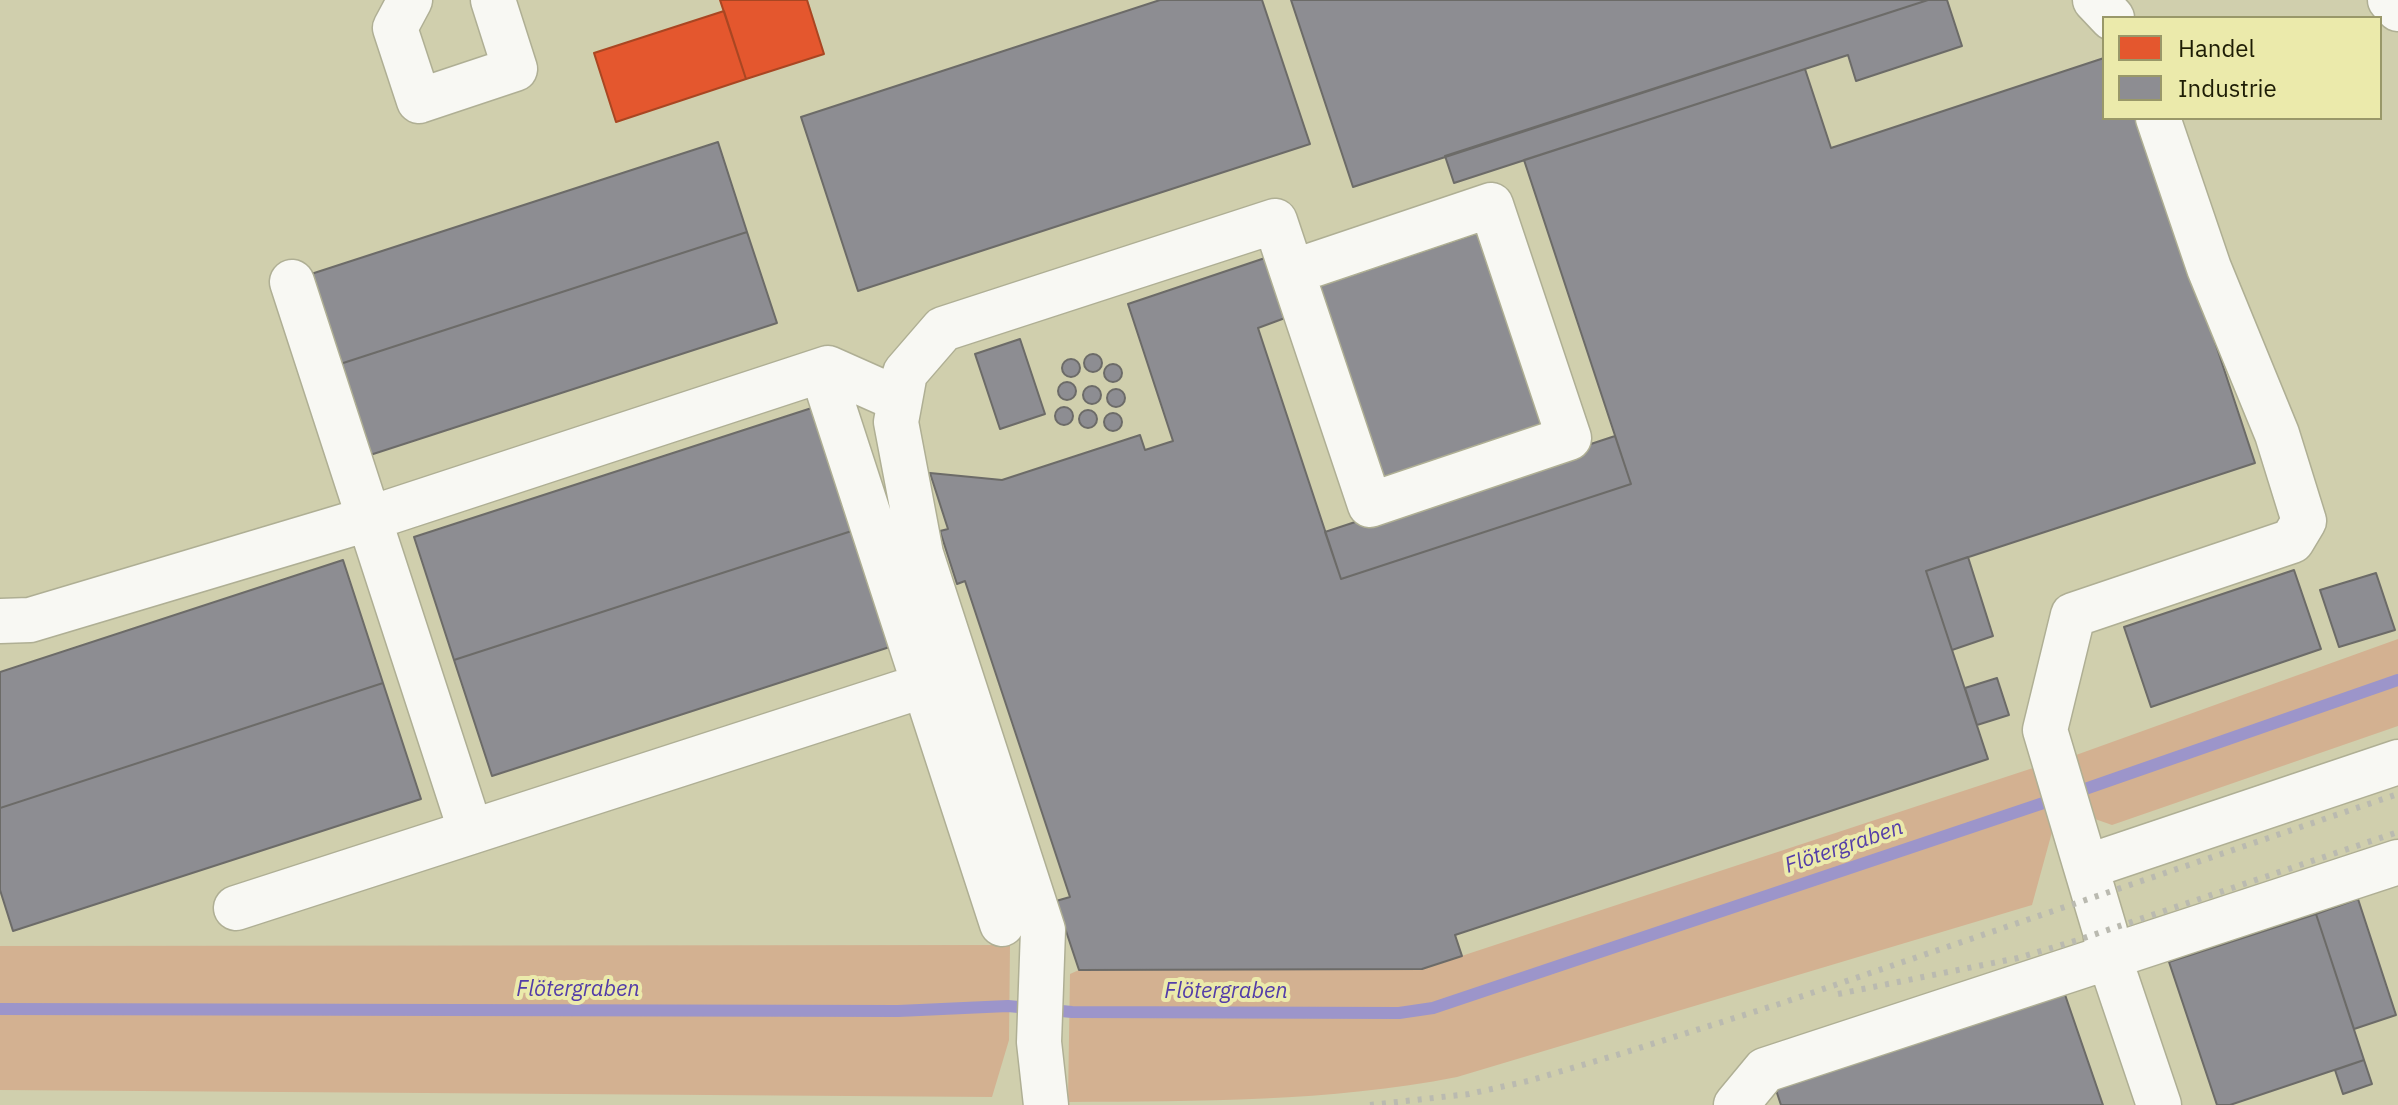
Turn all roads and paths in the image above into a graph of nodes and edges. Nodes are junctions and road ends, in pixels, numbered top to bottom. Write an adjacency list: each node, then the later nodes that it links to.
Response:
1 (410, 0): 2 (street)
2 (493, 0)
3 (2095, 0): 6 (street)
4 (2390, 0): 5 (street)
5 (2398, 9)
6 (2110, 16)
7 (2159, 120): 18 (street)
8 (1292, 272): 8 (street); 11 (street)
9 (292, 282): 12 (street)
10 (822, 371): 11 (street); 12 (street); 14 (street)
11 (900, 400): 22 (street)
12 (368, 519): 13 (street); 16 (street)
13 (0, 621)
14 (925, 685): 16 (street); 20 (street)
15 (2398, 762): 18 (street)
16 (471, 832): 19 (street)
17 (2398, 862): 21 (street)
18 (2086, 867): 21 (street)
19 (236, 908)
20 (1002, 924)
21 (2109, 957): 23 (street); 24 (street)
22 (1046, 1105)
23 (1736, 1105)
24 (2159, 1105)

